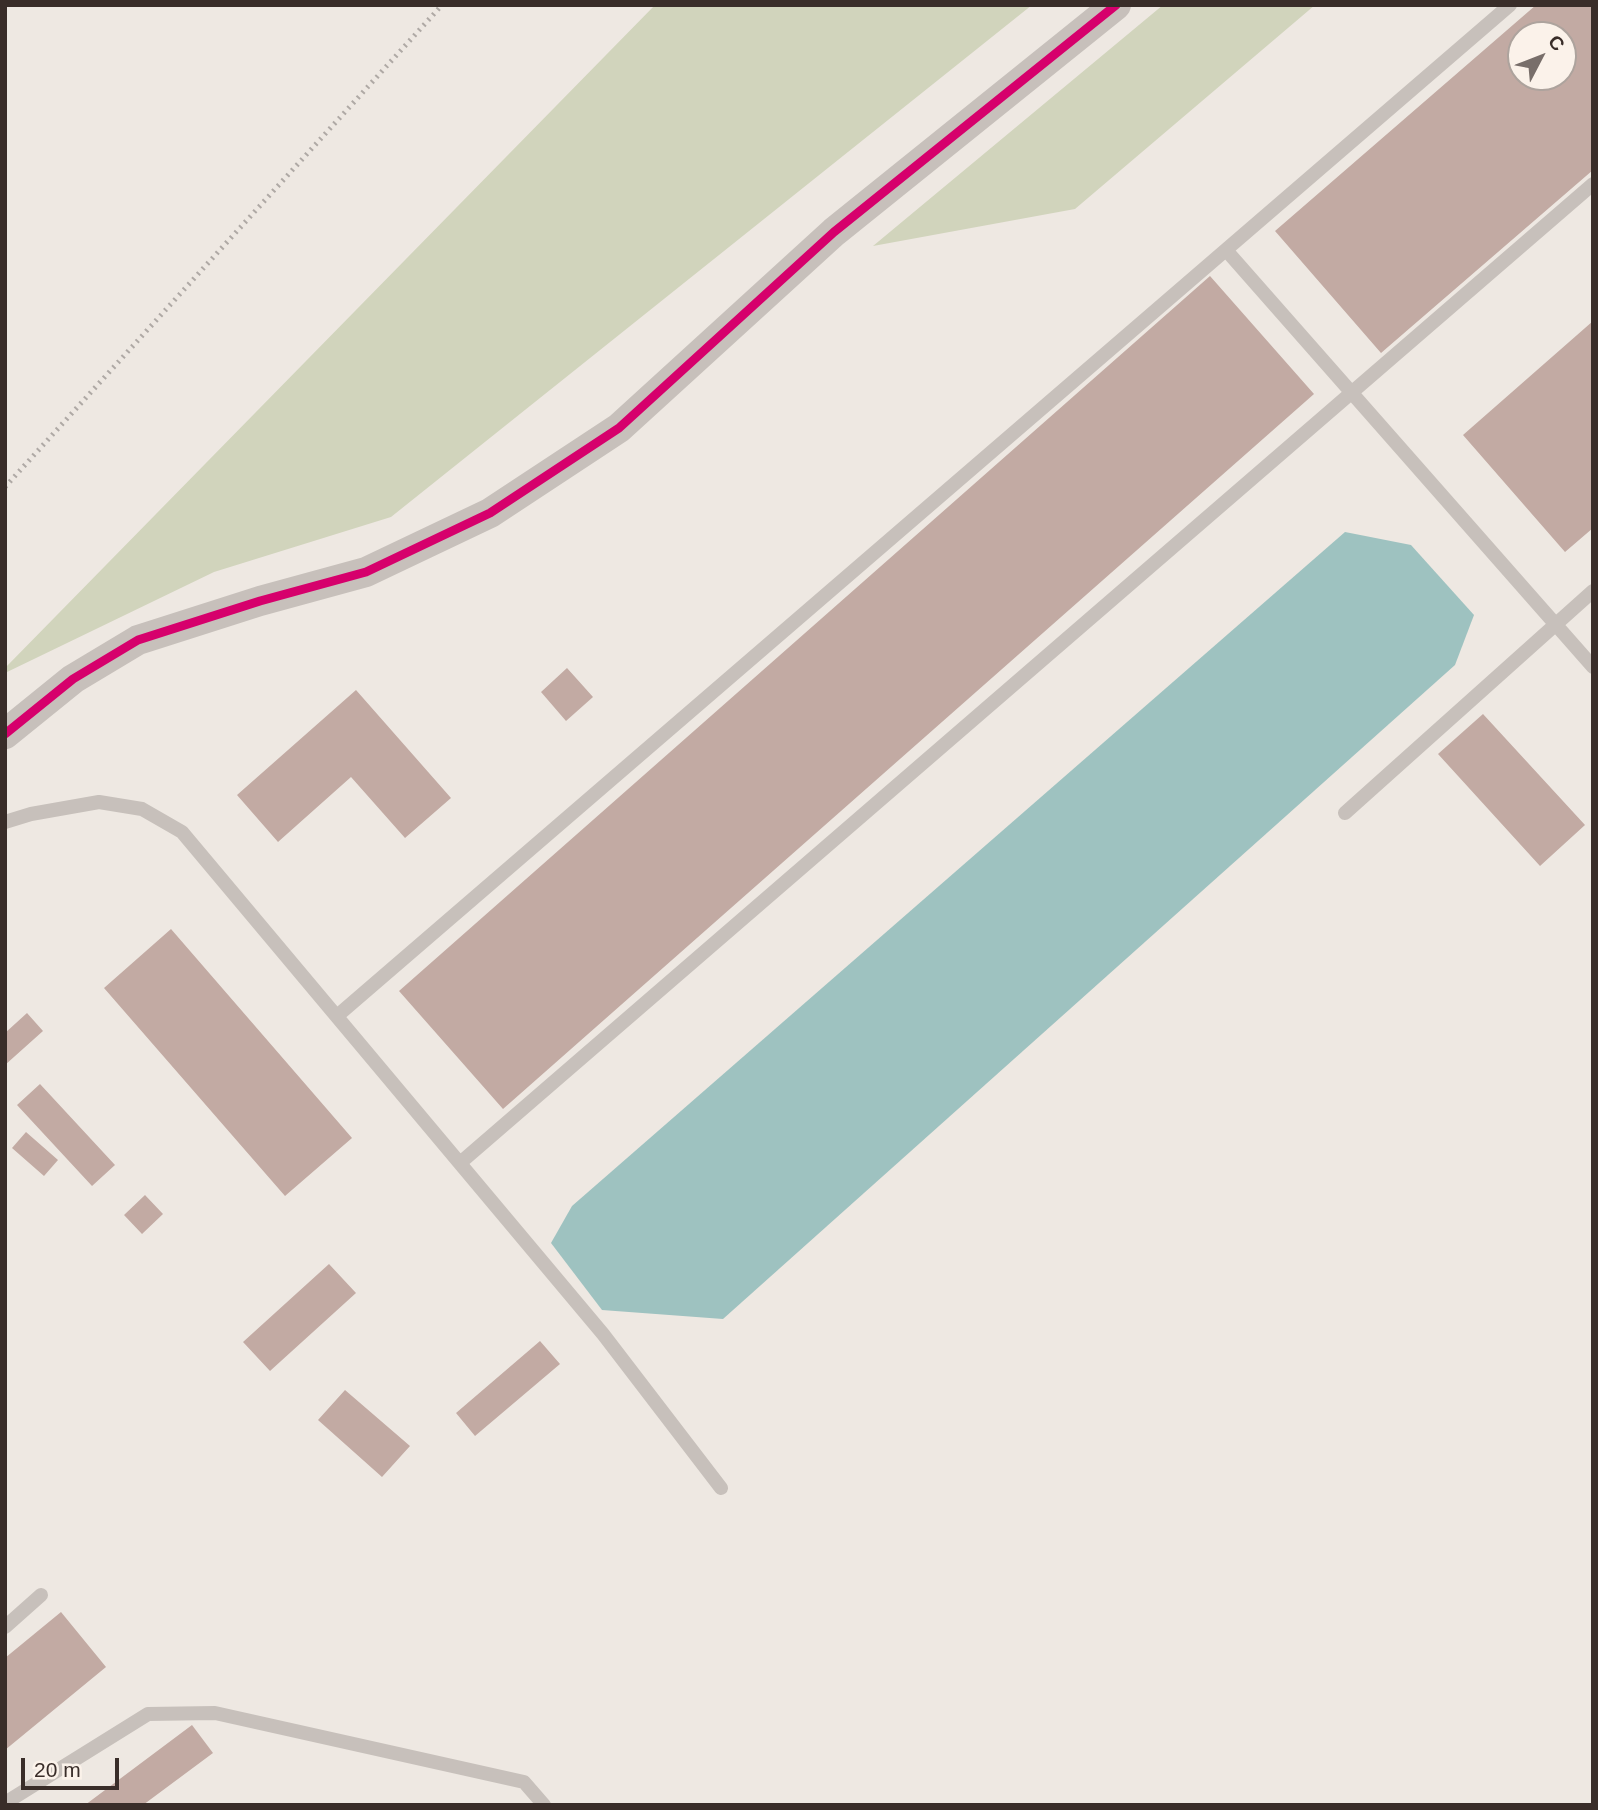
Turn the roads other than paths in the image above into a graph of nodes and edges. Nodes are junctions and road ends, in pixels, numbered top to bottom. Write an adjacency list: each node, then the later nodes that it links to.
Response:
1 (1116, 5): 9 (street)
2 (1510, 5): 4 (lane)
3 (1593, 184): 5 (lane)
4 (1226, 250): 5 (lane); 12 (lane)
5 (1351, 393): 7 (lane); 13 (lane)
6 (1593, 590): 7 (lane)
7 (1554, 624): 8 (lane); 10 (lane)
8 (1593, 667)
9 (5, 734)
10 (1345, 813)
11 (5, 822): 12 (lane)
12 (337, 1016): 13 (lane)
13 (460, 1163): 14 (lane)
14 (721, 1488)
15 (41, 1595): 16 (lane)
16 (5, 1627)
17 (5, 1803): 18 (lane)
18 (544, 1805)

